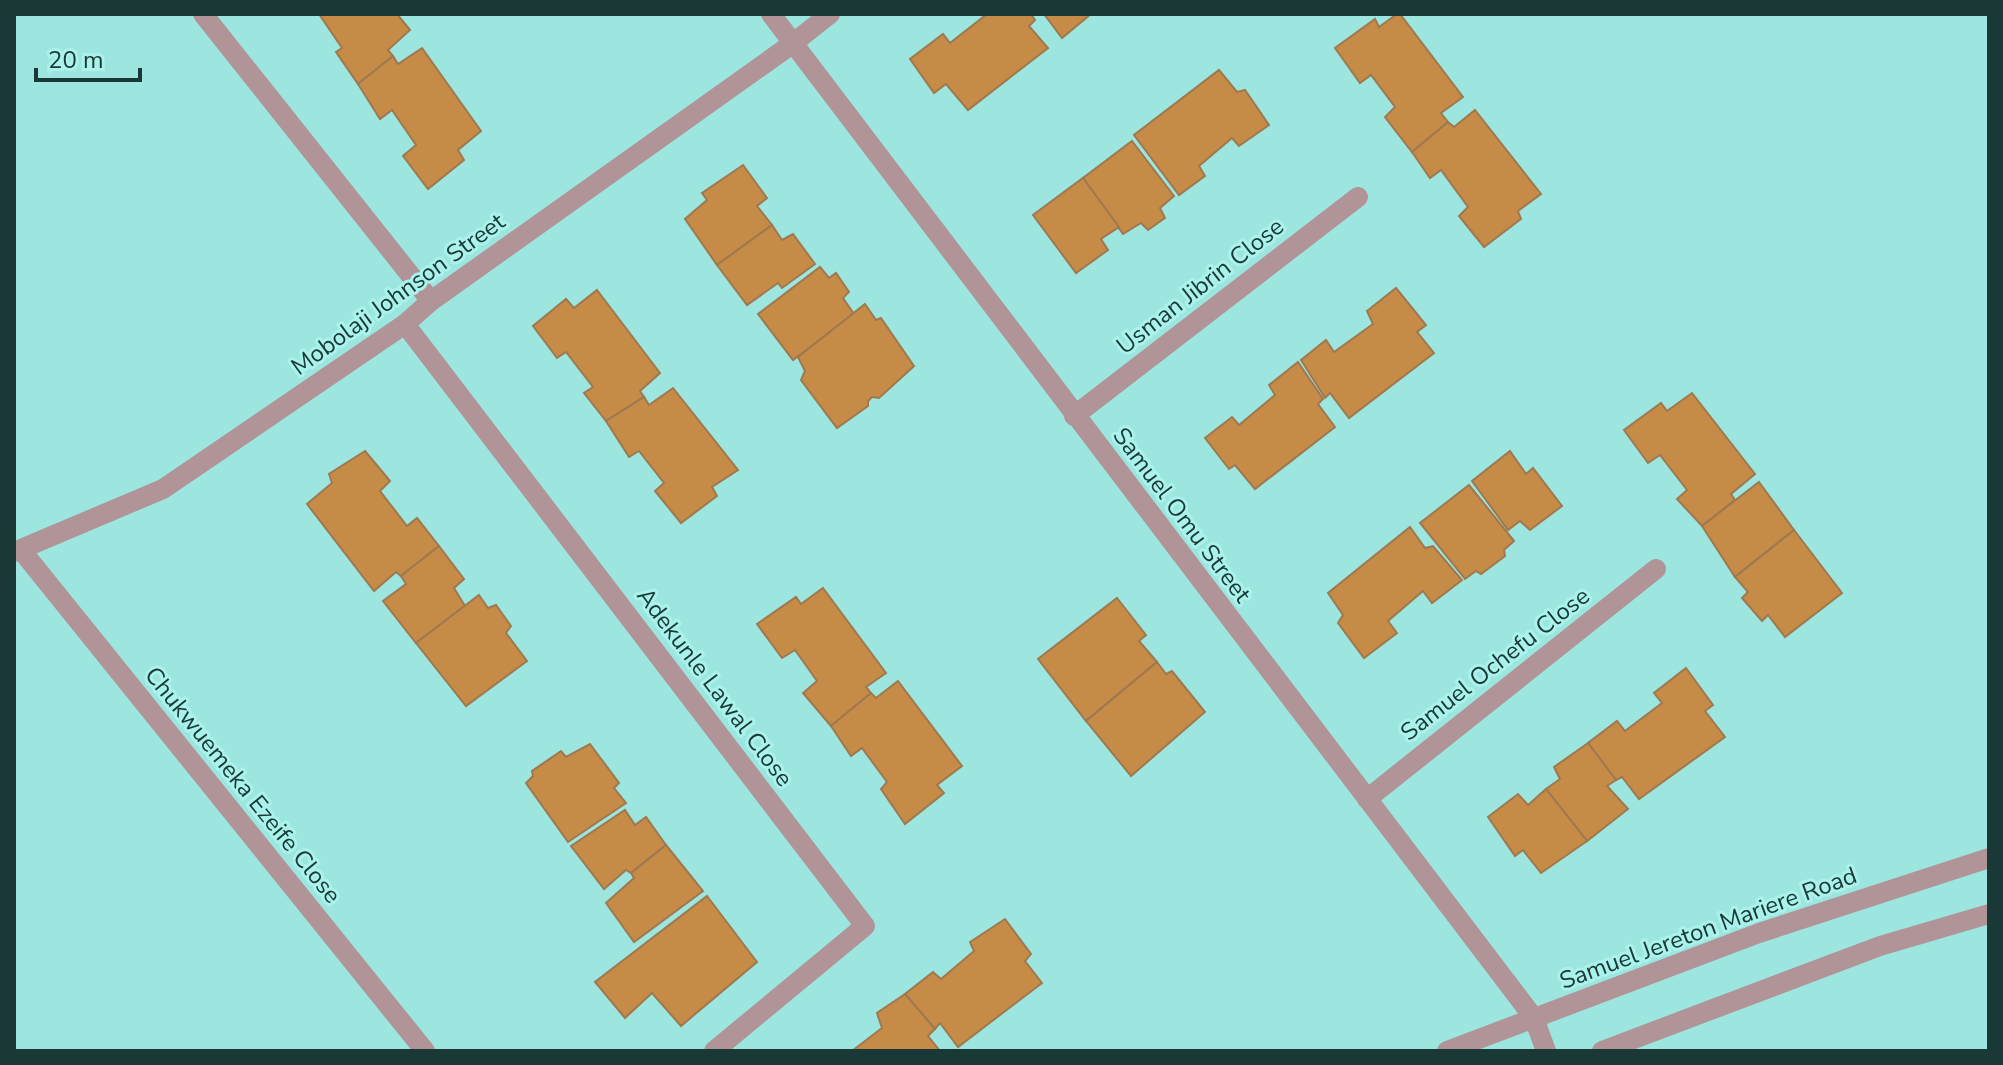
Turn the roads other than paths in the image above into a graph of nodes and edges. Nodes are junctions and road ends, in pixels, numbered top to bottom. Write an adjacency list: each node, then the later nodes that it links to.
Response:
1 (203, 14): 6 (street)
2 (771, 14): 4 (street, Samuel Omu Street)
3 (830, 14): 4 (street, Mobolaji Johnson Street)
4 (792, 44): 6 (street, Mobolaji Johnson Street); 8 (street, Samuel Omu Street)
5 (1358, 197): 8 (street, Usman Jibrin Close)
6 (431, 301): 7 (street, Mobolaji Johnson Street)
7 (405, 324): 9 (street, Mobolaji Johnson Street); 16 (street, Adekunle Lawal Close)
8 (1074, 416): 11 (street, Samuel Omu Street)
9 (18, 551): 15 (street, Chukwuemeka Ezeife Close)
10 (1656, 569): 11 (street, Samuel Ochefu Close)
11 (1367, 799): 14 (street, Samuel Omu Street)
12 (1989, 858): 14 (street, Samuel Jereton Mariere Road)
13 (1989, 914): 19 (street)
14 (1534, 1018): 17 (street, Samuel Jereton Mariere Road); 18 (street, Samuel Omu Street)
15 (425, 1051)
16 (714, 1051)
17 (1447, 1051)
18 (1546, 1051)
19 (1602, 1051)

